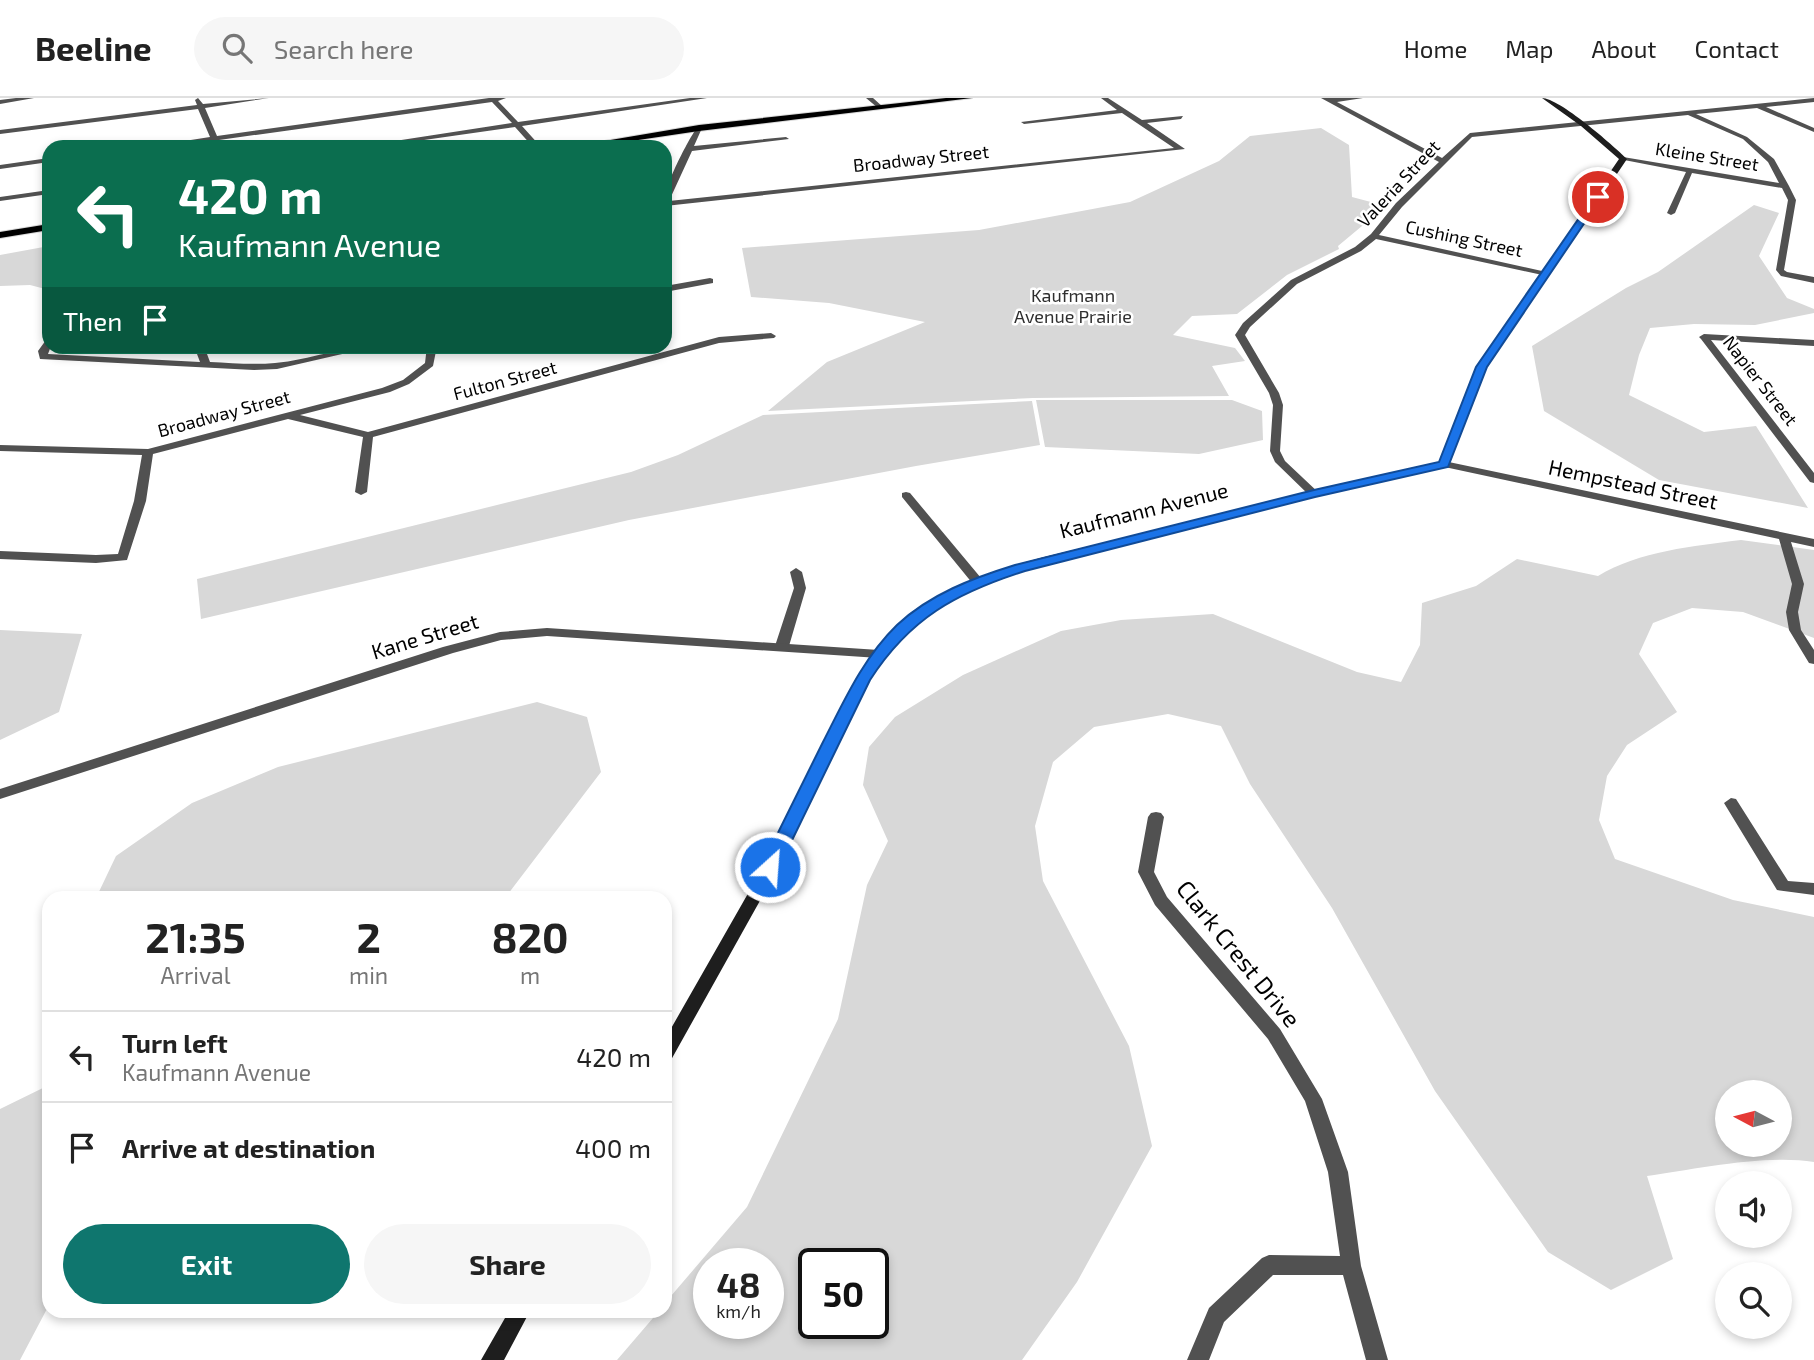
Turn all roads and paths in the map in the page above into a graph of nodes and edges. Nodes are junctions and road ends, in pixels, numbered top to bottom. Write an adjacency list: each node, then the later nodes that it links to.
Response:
1 (31, 98): 14 (street)
2 (197, 98): 16 (street)
3 (266, 98): 16 (street)
4 (503, 98): 11 (street)
5 (705, 98): 23 (street)
6 (869, 98): 17 (street)
7 (968, 98): 17 (main road)
8 (1104, 98): 18 (street)
9 (1360, 98): 12 (street)
10 (1545, 98): 24 (main road)
11 (493, 99): 23 (street); 28 (street)
12 (1327, 100): 37 (street)
13 (1814, 100): 15 (street, Valeria Street)
14 (0, 102)
15 (1756, 106): 19 (street, Valeria Street); 26 (street)
16 (201, 107): 27 (street); 28 (street)
17 (880, 107): 25 (main road)
18 (1123, 111): 21 (street); 22 (street)
19 (1689, 113): 24 (street, Valeria Street); 41 (street)
20 (1181, 117): 22 (street)
21 (1024, 122)
22 (1141, 122): 44 (street, Broadway Street)
23 (517, 124): 31 (street); 32 (street)
24 (1583, 125): 35 (main road); 37 (street, Valeria Street)
25 (699, 128): 33 (main road); 34 (street)
26 (1814, 130)
27 (0, 132)
28 (215, 138): 30 (street)
29 (786, 139): 34 (street)
30 (201, 140)
31 (408, 140)
32 (531, 140)
33 (619, 140)
34 (688, 149): 40 (street)
35 (1623, 159): 39 (street, Kleine Street); 49 (main road)
36 (42, 161): 38 (street)
37 (1444, 161): 48 (street, Valeria Street)
38 (0, 167)
39 (1690, 170): 41 (street, Kleine Street); 45 (street)
40 (672, 186)
41 (1785, 186): 50 (street)
42 (42, 193): 43 (street)
43 (0, 199)
44 (672, 201)
45 (1671, 213)
46 (42, 228): 47 (main road)
47 (0, 235)
48 (1374, 236): 49 (street, Cushing Street); 71 (street, Valeria Street)
49 (1547, 273): 68 (main road)
50 (1814, 280)
51 (710, 281): 52 (street)
52 (672, 288)
53 (771, 336): 55 (street, Fulton Street)
54 (1814, 343): 69 (street, Napier Street)
55 (672, 353)
56 (43, 354): 63 (street)
57 (202, 354): 63 (street)
58 (335, 354): 63 (street)
59 (431, 354): 64 (street, Broadway Street)
60 (641, 354): 62 (street)
61 (669, 354): 62 (street, Fulton Street)
62 (640, 362): 65 (street, Fulton Street)
63 (206, 365)
64 (290, 416): 65 (street, Fulton Street); 67 (street, Broadway Street)
65 (368, 435): 70 (street)
66 (0, 448): 67 (street, Broadway Street)
67 (148, 452): 75 (street)
68 (1444, 464): 71 (main road, Kaufmann Avenue); 73 (street, Hempstead Street)
69 (1814, 480)
70 (361, 492)
71 (1314, 494): 77 (main road, Kaufmann Avenue)
72 (906, 495): 77 (street)
73 (1784, 537): 74 (street, Hempstead Street); 80 (street)
74 (1814, 543)
75 (0, 555)
76 (796, 572): 78 (street)
77 (977, 582): 79 (main road, Kaufmann Avenue)
78 (782, 646): 79 (street, Kane Street); 81 (street, Kane Street)
79 (879, 654): 85 (main road, Kaufmann Avenue)
80 (1814, 660)
81 (0, 794)
82 (1731, 803): 84 (street)
83 (1156, 817): 86 (street, Clark Crest Drive)
84 (1814, 889)
85 (672, 1043)
86 (1351, 1266): 89 (street); 90 (street, Clark Crest Drive)
87 (516, 1318): 88 (main road)
88 (492, 1360)
89 (1198, 1360)
90 (1377, 1360)

